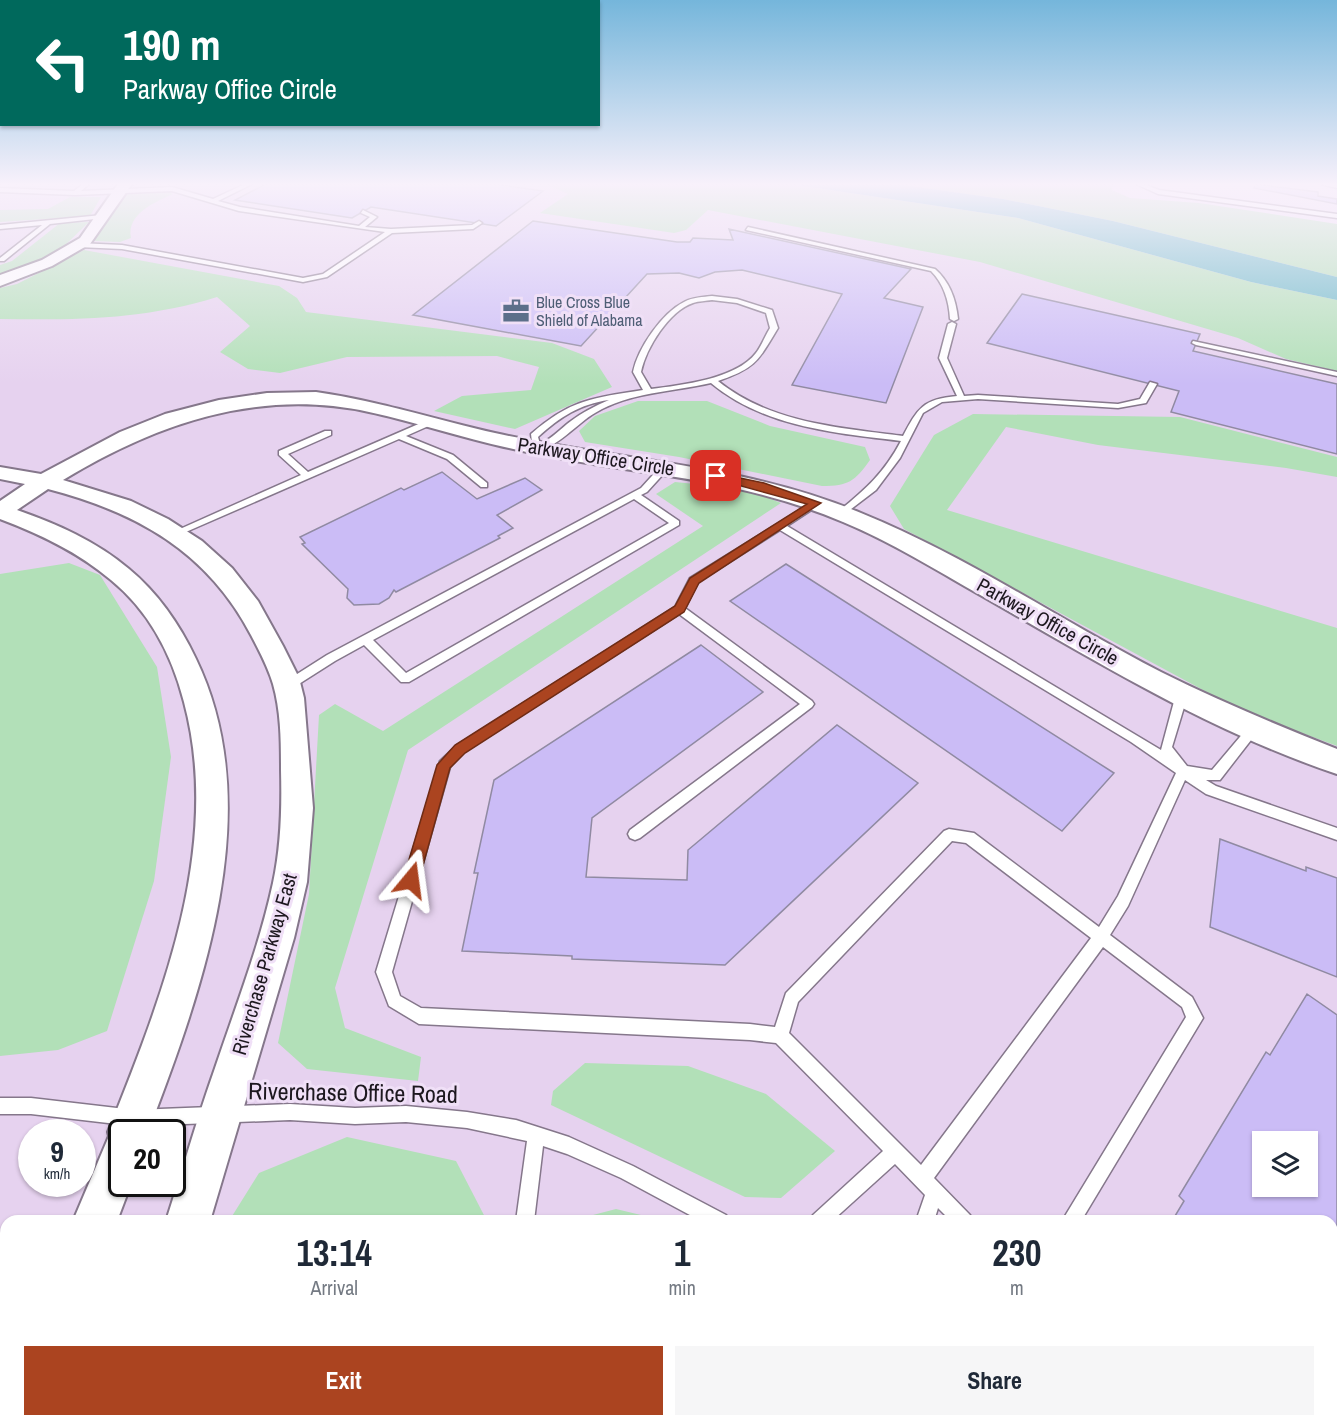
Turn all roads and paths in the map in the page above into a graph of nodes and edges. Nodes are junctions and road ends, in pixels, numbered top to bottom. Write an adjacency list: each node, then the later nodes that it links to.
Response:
1 (14, 251): 6 (lane)
2 (68, 251): 7 (street)
3 (141, 251): 4 (lane)
4 (362, 251)
5 (845, 251): 14 (lane)
6 (2, 260)
7 (0, 281)
8 (1196, 343): 9 (lane)
9 (1337, 374)
10 (712, 380): 12 (lane); 12 (lane); 18 (lane)
11 (1154, 384): 14 (lane)
12 (648, 392): 13 (lane)
13 (623, 396): 19 (lane); 19 (lane)
14 (962, 397): 18 (lane)
15 (430, 422): 17 (lane); 19 (street, Parkway Office Circle); 23 (street, Parkway Office Circle)
16 (328, 433): 22 (lane)
17 (399, 436): 22 (lane); 24 (lane)
18 (906, 439): 28 (lane)
19 (536, 447): 20 (street, Parkway Office Circle)
20 (664, 468): 25 (lane); 26 (street, Parkway Office Circle)
21 (0, 473): 23 (street, Riverchase Parkway East)
22 (307, 476): 30 (lane)
23 (45, 481): 27 (street, Parkway Office Circle); 30 (street, Riverchase Parkway East)
24 (484, 485)
25 (635, 495): 32 (lane); 32 (lane)
26 (816, 503): 28 (street, Parkway Office Circle); 29 (lane)
27 (0, 511): 44 (street)
28 (842, 513): 34 (street, Parkway Office Circle)
29 (780, 526): 31 (lane); 37 (lane)
30 (176, 533): 33 (street, Riverchase Parkway East)
31 (679, 609): 38 (lane); 41 (lane)
32 (365, 639): 33 (lane)
33 (287, 686): 43 (street, Riverchase Parkway East)
34 (1182, 694): 35 (street, Parkway Office Circle); 37 (lane)
35 (1254, 728): 36 (street, Parkway Office Circle); 37 (lane)
36 (1337, 762)
37 (1183, 771): 39 (lane); 40 (lane)
38 (635, 834)
39 (1337, 834)
40 (1101, 937): 41 (lane); 49 (lane); 58 (lane)
41 (780, 1036): 48 (lane)
42 (0, 1106): 46 (lane, Riverchase Office Road)
43 (220, 1114): 45 (lane, Riverchase Office Road); 47 (lane, Riverchase Office Road); 52 (street, Riverchase Parkway East)
44 (134, 1119)
45 (186, 1121)
46 (108, 1128)
47 (536, 1136): 53 (lane); 54 (lane, Riverchase Office Road)
48 (895, 1152): 49 (lane); 55 (lane)
49 (928, 1186): 56 (lane); 57 (lane)
50 (108, 1187): 51 (street)
51 (97, 1215)
52 (190, 1215)
53 (526, 1215)
54 (709, 1215)
55 (826, 1215)
56 (926, 1215)
57 (958, 1215)
58 (1075, 1215)

